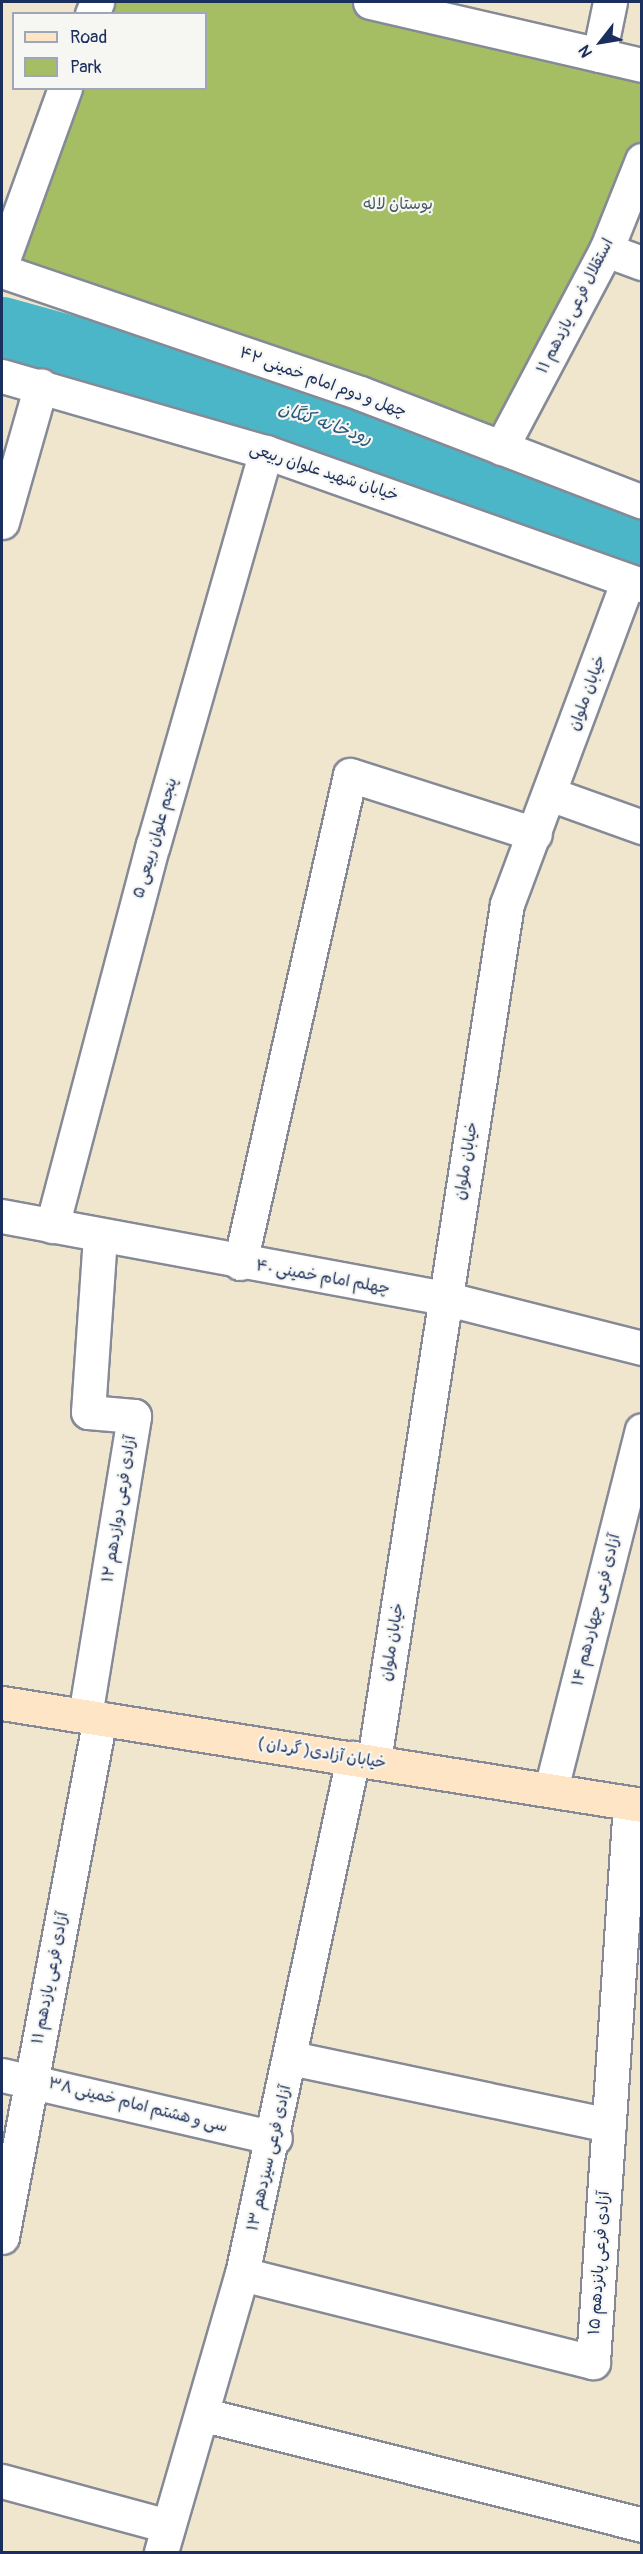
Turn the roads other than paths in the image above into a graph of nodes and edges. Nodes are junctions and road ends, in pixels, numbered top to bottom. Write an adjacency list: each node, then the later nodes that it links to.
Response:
1 (610, 2): 3 (street)
2 (382, 3): 3 (street)
3 (599, 55): 4 (street)
4 (642, 65)
5 (64, 90): 8 (street)
6 (642, 159): 7 (street, استقلال فرعی یازدهم ۱۱)
7 (606, 250): 9 (street); 13 (street, استقلال فرعی یازدهم ۱۱)
8 (2, 262)
9 (642, 262)
10 (2, 271): 13 (street, چهل و دوم امام خمینی ۴۲)
11 (2, 376): 12 (street, خیابان شهید علوان ربیعی)
12 (41, 385): 14 (street, خیابان شهید علوان ربیعی); 16 (street)
13 (501, 448): 15 (street, چهل و دوم امام خمینی ۴۲)
14 (266, 452): 17 (street, خیابان شهید علوان ربیعی); 22 (street, پنجم علوان ربیعی ۵)
15 (642, 502)
16 (2, 522)
17 (635, 583): 18 (street, خیابان ملوان)
18 (550, 794): 19 (street); 20 (street, خیابان ملوان)
19 (642, 827)
20 (534, 834): 24 (street); 25 (street, خیابان ملوان)
21 (2, 1216): 22 (street, چهلم امام خمینی ۴۰)
22 (52, 1226): 23 (street, چهلم امام خمینی ۴۰)
23 (100, 1235): 24 (street, چهلم امام خمینی ۴۰); 29 (street, آزادی فرعی دوازدهم ۱۲)
24 (240, 1263): 25 (street, چهلم امام خمینی ۴۰)
25 (444, 1298): 26 (street, چهلم امام خمینی ۴۰); 30 (street, خیابان ملوان)
26 (642, 1348)
27 (642, 1430): 31 (street, آزادی فرعی چهاردهم ۱۴)
28 (2, 1702): 29 (main road, خیابان آزادی( گردان ))
29 (92, 1717): 30 (main road, خیابان آزادی( گردان )); 34 (street, آزادی فرعی یازدهم ۱۱)
30 (363, 1759): 31 (main road, خیابان آزادی( گردان )); 33 (street, آزادی فرعی سیزدهم ۱۳)
31 (551, 1789): 32 (main road, خیابان آزادی( گردان ))
32 (636, 1804): 35 (street, آزادی فرعی پانزدهم ۱۵)
33 (291, 2058): 35 (street); 36 (street, آزادی فرعی سیزدهم ۱۳)
34 (16, 2077): 36 (street, سی و هشتم امام خمینی ۳۸); 37 (street, آزادی فرعی یازدهم ۱۱)
35 (609, 2125): 38 (street, آزادی فرعی پانزدهم ۱۵)
36 (275, 2138): 38 (street, آزادی فرعی سیزدهم ۱۳)
37 (2, 2237)
38 (242, 2274): 39 (street, آزادی فرعی سیزدهم ۱۳)
39 (205, 2415): 41 (street); 42 (street, آزادی فرعی سیزدهم ۱۳)
40 (2, 2481): 42 (street)
41 (642, 2525)
42 (164, 2539)

